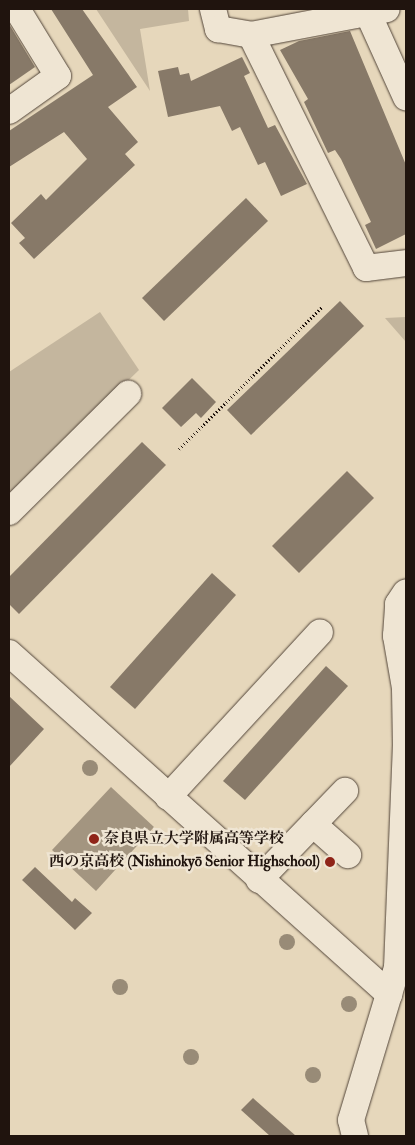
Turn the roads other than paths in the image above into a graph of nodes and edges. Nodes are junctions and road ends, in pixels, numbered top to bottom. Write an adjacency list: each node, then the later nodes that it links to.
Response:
1 (17, 9): 6 (street)
2 (213, 9): 4 (street)
3 (374, 10): 4 (street); 5 (street)
4 (251, 34): 7 (street)
5 (406, 97)
6 (9, 110)
7 (406, 263)
8 (128, 394): 9 (street)
9 (9, 512)
10 (406, 592): 13 (street)
11 (320, 632): 15 (street)
12 (9, 653): 15 (street)
13 (406, 769): 19 (street)
14 (345, 791): 16 (street)
15 (168, 797): 18 (street)
16 (313, 824): 17 (street); 18 (street)
17 (348, 855)
18 (259, 880): 20 (street)
19 (405, 893): 20 (street)
20 (389, 994): 21 (street)
21 (355, 1136)

